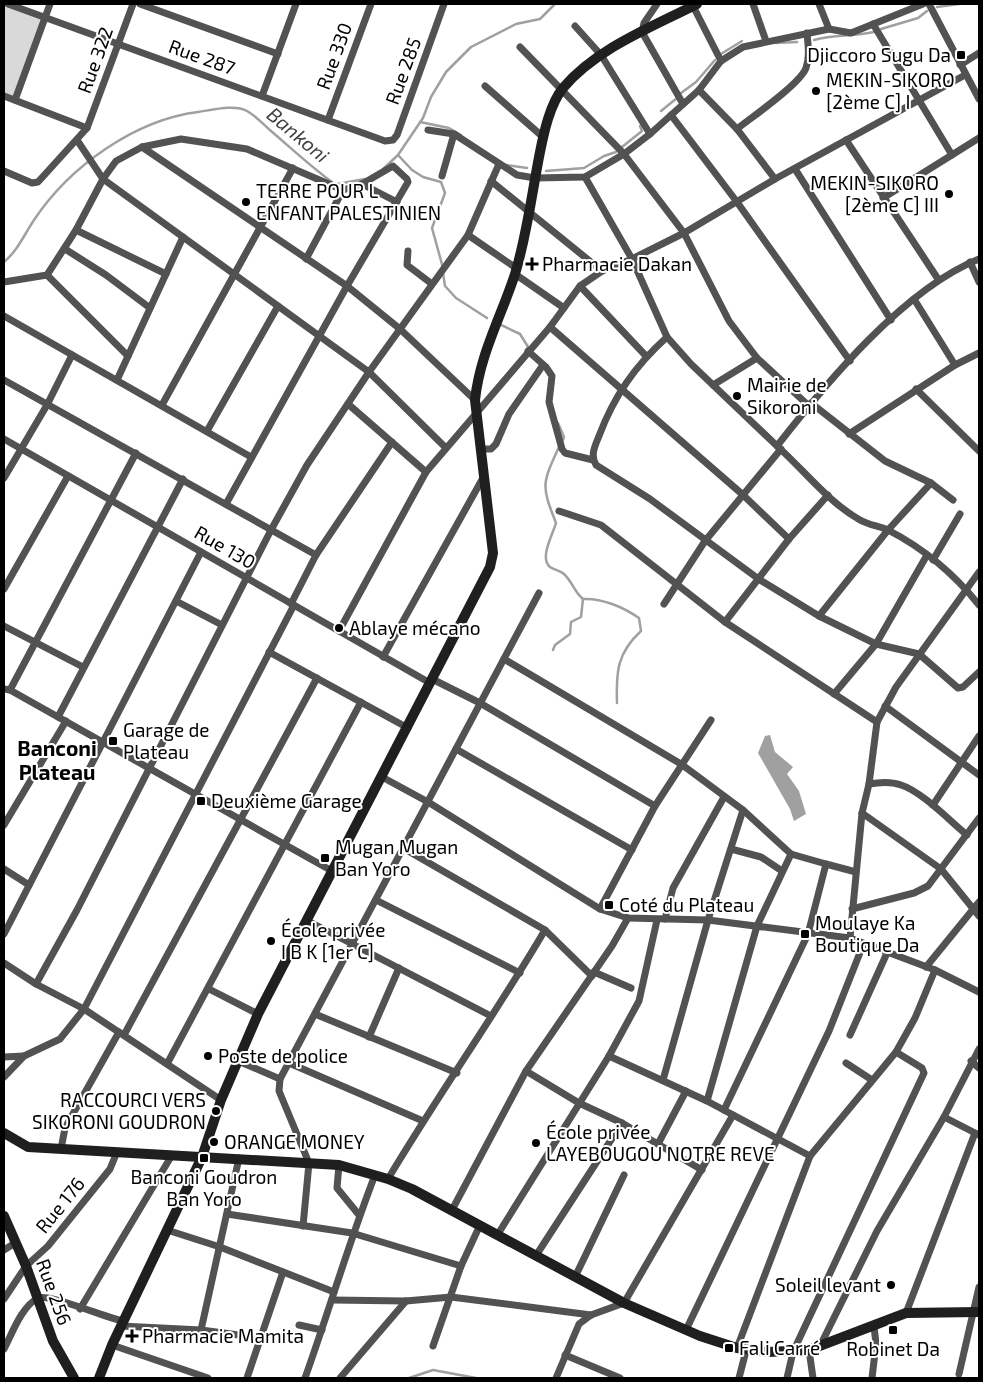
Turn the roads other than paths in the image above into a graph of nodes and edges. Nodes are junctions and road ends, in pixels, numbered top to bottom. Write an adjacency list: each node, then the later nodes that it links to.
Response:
1 (8, 4): 14 (street, Rue 287)
2 (50, 4): 14 (street)
3 (133, 4): 21 (street, Rue 322)
4 (140, 4): 24 (street)
5 (296, 4): 24 (street)
6 (371, 4): 39 (street, Rue 330)
7 (444, 4): 49 (street, Rue 285)
8 (657, 4): 18 (street)
9 (753, 4): 20 (street)
10 (819, 4): 17 (street)
11 (923, 4): 15 (street)
12 (929, 4): 27 (street)
13 (695, 5): 18 (street); 26 (street)
14 (45, 17): 21 (street, Rue 287); 35 (street)
15 (873, 24): 17 (street); 36 (street)
16 (575, 26): 25 (street)
17 (829, 29): 19 (street)
18 (642, 32): 25 (street); 37 (street)
19 (806, 33): 20 (street); 41 (street)
20 (766, 41): 26 (street)
21 (118, 44): 33 (street, Rue 287); 40 (street, Rue 322)
22 (520, 47): 30 (street)
23 (979, 53): 27 (street)
24 (278, 54): 33 (street)
25 (601, 55): 30 (street); 44 (street)
26 (722, 61): 31 (street)
27 (960, 66): 28 (street)
28 (965, 75): 34 (street); 36 (street)
29 (485, 86): 45 (street)
30 (562, 90): 45 (street); 51 (street)
31 (699, 90): 37 (street); 41 (street)
32 (4, 96): 35 (street)
33 (262, 96): 39 (street, Rue 287)
34 (979, 99)
35 (14, 100): 40 (street)
36 (919, 100): 48 (street); 52 (street)
37 (683, 104): 38 (street)
38 (671, 115): 44 (street); 67 (street)
39 (328, 120): 49 (street, Rue 287)
40 (87, 128): 47 (street, Rue 322)
41 (737, 129): 61 (street)
42 (428, 130): 43 (street)
43 (454, 134): 53 (street); 57 (street)
44 (650, 134): 51 (street)
45 (543, 137): 59 (street)
46 (979, 138): 52 (street)
47 (77, 140): 56 (street, Rue 322); 60 (street)
48 (846, 140): 55 (street); 65 (street)
49 (385, 141)
50 (142, 147): 54 (street); 60 (street); 69 (street)
51 (624, 154): 58 (street); 71 (street)
52 (952, 155): 65 (street)
53 (499, 164): 59 (street); 62 (street)
54 (293, 168): 64 (street); 69 (street)
55 (794, 168): 61 (street); 96 (street)
56 (4, 171)
57 (442, 176)
58 (585, 177): 59 (street); 77 (street)
59 (535, 178): 68 (street)
60 (102, 179): 70 (street); 73 (street)
61 (775, 179): 67 (street)
62 (491, 181): 68 (street); 72 (street)
63 (362, 184): 64 (street); 66 (street); 66 (street)
64 (343, 190): 76 (street)
65 (883, 198): 85 (street)
66 (397, 202): 89 (street)
67 (737, 202): 71 (street); 107 (street)
68 (529, 211): 80 (street); 81 (street)
69 (260, 227): 76 (street); 83 (street)
70 (76, 230): 74 (street); 82 (street)
71 (684, 233): 77 (street); 106 (street)
72 (468, 235): 80 (street); 88 (street)
73 (183, 238): 82 (street); 83 (street)
74 (65, 249): 84 (street); 93 (street)
75 (408, 250): 88 (street)
76 (306, 259): 89 (street)
77 (632, 259): 81 (street); 100 (street)
78 (979, 259): 79 (street)
79 (970, 262): 85 (street); 87 (street)
80 (516, 271): 94 (street); 116 (street)
81 (602, 271): 90 (street)
82 (166, 274): 93 (street)
83 (234, 274): 92 (street); 120 (street)
84 (47, 275): 86 (street); 104 (street)
85 (938, 279): 91 (street)
86 (4, 282)
87 (979, 282)
88 (432, 284): 98 (street)
89 (347, 286): 98 (street); 99 (street)
90 (580, 286): 94 (street); 105 (street)
91 (914, 299): 96 (street); 109 (street)
92 (278, 306): 99 (street); 122 (street)
93 (150, 308): 104 (street)
94 (564, 308): 97 (street)
95 (4, 316): 103 (street)
96 (892, 320): 107 (street)
97 (550, 328): 101 (street); 114 (street)
98 (400, 329): 110 (street); 116 (street)
99 (320, 336): 110 (street); 132 (street)
100 (667, 337): 105 (street); 113 (street)
101 (528, 351): 108 (street); 121 (street)
102 (979, 354): 109 (street)
103 (72, 355): 112 (street); 119 (street)
104 (128, 356): 112 (street)
105 (646, 356): 114 (street)
106 (757, 358): 113 (street); 118 (street)
107 (850, 361): 118 (street)
108 (543, 365): 128 (street); 133 (street)
109 (954, 365): 115 (street)
110 (369, 372): 117 (street); 126 (street)
111 (4, 380): 119 (street)
112 (117, 380): 120 (street)
113 (713, 385): 127 (street)
114 (620, 388): 133 (street); 140 (street)
115 (916, 389): 123 (street); 130 (street)
116 (475, 400): 121 (street)
117 (348, 404): 125 (street); 148 (street)
118 (810, 404): 123 (street); 127 (street)
119 (47, 405): 129 (street); 131 (street)
120 (162, 405): 122 (street)
121 (476, 412): 126 (street); 128 (street)
122 (207, 431): 132 (street)
123 (849, 434): 139 (street)
124 (4, 439): 129 (street, Rue 130)
125 (392, 442): 134 (street); 153 (street)
126 (446, 447): 134 (street)
127 (779, 447): 140 (street); 141 (street)
128 (481, 449): 136 (street)
129 (22, 450): 135 (street, Rue 130); 137 (street)
130 (979, 451)
131 (136, 453): 138 (street); 143 (street)
132 (251, 457): 144 (street)
133 (593, 460): 151 (street)
134 (426, 472): 170 (street)
135 (68, 476): 143 (street, Rue 130); 159 (street)
136 (484, 476): 175 (street); 180 (street)
137 (4, 478)
138 (183, 479): 144 (street); 147 (street)
139 (931, 483): 142 (street); 149 (street)
140 (742, 494): 150 (street); 151 (street)
141 (828, 495): 149 (street); 150 (street)
142 (953, 500)
143 (112, 501): 147 (street, Rue 130); 171 (street)
144 (226, 504): 148 (street)
145 (559, 511): 158 (street)
146 (960, 514): 154 (street)
147 (157, 527): 152 (street, Rue 130); 177 (street)
148 (271, 530): 153 (street); 156 (street)
149 (888, 530): 154 (street); 166 (street)
150 (789, 539): 157 (street)
151 (705, 541): 157 (street); 158 (street)
152 (201, 552): 156 (street, Rue 130); 162 (street)
153 (316, 555): 164 (street)
154 (930, 557): 160 (street); 172 (street)
155 (979, 572): 160 (street)
156 (246, 578): 164 (street, Rue 130); 168 (street)
157 (760, 580): 166 (street); 167 (street)
158 (676, 583): 163 (street); 167 (street)
159 (4, 589)
160 (966, 589): 165 (street); 174 (street)
161 (539, 593): 176 (street)
162 (176, 601): 168 (street); 192 (street)
163 (664, 604)
164 (293, 605): 170 (street, Rue 130); 173 (street)
165 (979, 605)
166 (818, 616): 172 (street)
167 (726, 622): 182 (street)
168 (222, 625): 196 (street)
169 (4, 626): 171 (street)
170 (339, 631): 175 (street, Rue 130)
171 (36, 642): 177 (street); 181 (street)
172 (876, 644): 174 (street); 182 (street)
173 (269, 652): 179 (street); 200 (street)
174 (919, 654): 178 (street); 185 (street)
175 (383, 657): 180 (street, Rue 130)
176 (504, 659): 184 (street); 195 (street)
177 (83, 667): 186 (street)
178 (979, 672)
179 (317, 678): 183 (street); 208 (street)
180 (431, 681): 184 (street, Rue 130); 190 (street)
181 (7, 689): 186 (street)
182 (834, 694): 189 (street)
183 (361, 702): 190 (street); 211 (street)
184 (480, 703): 193 (street); 204 (street, Rue 130)
185 (885, 706): 189 (street); 194 (street)
186 (58, 717): 188 (street)
187 (711, 720): 195 (street)
188 (66, 721): 192 (street); 209 (street)
189 (877, 722): 199 (street)
190 (408, 728): 198 (street)
191 (979, 736): 194 (street)
192 (103, 742): 196 (street); 222 (street)
193 (456, 749): 202 (street); 214 (street)
194 (962, 762): 197 (street); 203 (street)
195 (682, 764): 201 (street); 204 (street)
196 (149, 768): 200 (street); 248 (street)
197 (979, 775)
198 (382, 777): 202 (street); 219 (street)
199 (869, 784): 203 (street); 206 (street)
200 (195, 794): 208 (street); 252 (street)
201 (724, 797): 205 (street); 230 (street)
202 (428, 802): 212 (street); 227 (street)
203 (933, 805): 210 (street)
204 (655, 806): 214 (street)
205 (743, 810): 213 (street); 215 (street)
206 (862, 814): 218 (street); 221 (street)
207 (979, 818): 210 (street)
208 (240, 820): 211 (street); 256 (street)
209 (4, 825)
210 (967, 835): 218 (street)
211 (285, 845): 219 (street); 250 (street)
212 (403, 848): 223 (street); 235 (street)
213 (731, 849): 220 (street); 233 (street)
214 (632, 850): 227 (street)
215 (792, 854): 216 (street); 220 (street)
216 (826, 864): 221 (street); 237 (street)
217 (4, 869): 222 (street)
218 (941, 869): 225 (street); 226 (street)
219 (332, 871): 231 (street)
220 (782, 871): 234 (street)
221 (856, 872): 225 (street)
222 (29, 884): 236 (street)
223 (376, 900): 239 (street); 246 (street)
224 (979, 902): 226 (street)
225 (852, 909): 238 (street)
226 (971, 909): 228 (street); 244 (street)
227 (600, 910): 229 (street)
228 (979, 916)
229 (628, 918): 232 (street); 247 (street)
230 (666, 919): 232 (street); 233 (street)
231 (308, 920): 239 (street); 253 (street)
232 (657, 920): 262 (street)
233 (708, 920): 234 (street); 274 (street)
234 (757, 926): 237 (street); 278 (street)
235 (545, 930): 246 (street); 247 (street)
236 (4, 934)
237 (808, 934): 238 (street); 280 (street)
238 (850, 938): 240 (street)
239 (353, 943): 243 (street); 254 (street)
240 (863, 945): 241 (street); 287 (street)
241 (887, 954): 244 (street); 257 (street)
242 (4, 963): 248 (street)
243 (399, 968): 255 (street); 258 (street)
244 (926, 968): 245 (street)
245 (934, 970): 251 (street); 260 (street)
246 (520, 973): 255 (street)
247 (593, 974): 249 (street); 270 (street)
248 (36, 984): 252 (street)
249 (632, 988)
250 (209, 989): 253 (street); 268 (street)
251 (979, 992)
252 (84, 1009): 256 (street); 261 (street)
253 (258, 1014): 264 (street)
254 (315, 1014): 258 (street); 266 (street)
255 (491, 1016): 271 (street)
256 (122, 1034): 268 (street); 289 (street)
257 (850, 1035)
258 (369, 1037): 271 (street)
259 (979, 1049): 265 (street)
260 (896, 1052): 275 (street); 342 (street)
261 (24, 1056): 263 (street); 272 (street)
262 (609, 1056): 274 (street); 279 (street)
263 (4, 1057)
264 (236, 1060): 273 (street); 277 (street)
265 (971, 1061): 269 (street); 282 (street)
266 (289, 1063): 273 (street); 283 (street)
267 (846, 1063): 275 (street)
268 (167, 1064): 277 (street)
269 (979, 1068)
270 (526, 1071): 279 (street); 301 (street)
271 (457, 1073): 283 (street)
272 (4, 1077)
273 (280, 1079): 295 (street)
274 (663, 1080): 276 (street)
275 (872, 1080): 292 (street)
276 (686, 1091): 278 (street); 288 (street)
277 (221, 1100): 293 (street)
278 (707, 1101): 280 (street)
279 (579, 1103): 284 (street); 309 (street)
280 (724, 1110): 281 (street)
281 (733, 1115): 287 (street); 297 (street)
282 (944, 1117): 286 (street); 338 (street)
283 (422, 1121): 300 (street)
284 (622, 1123): 288 (street); 313 (street)
285 (4, 1133): 289 (street)
286 (977, 1134): 327 (street)
287 (778, 1138): 292 (street); 334 (street)
288 (658, 1144): 297 (street)
289 (61, 1149): 290 (street)
290 (117, 1152): 291 (street); 314 (street, Rue 176)
291 (172, 1155): 293 (street); 325 (street)
292 (810, 1156): 340 (street)
293 (202, 1157): 294 (street); 307 (street)
294 (239, 1158): 295 (street); 302 (street)
295 (309, 1163): 296 (street); 306 (street)
296 (339, 1165): 299 (street); 303 (street)
297 (702, 1170): 324 (street)
298 (624, 1175): 317 (street)
299 (375, 1176): 300 (street); 303 (street)
300 (388, 1179): 301 (street)
301 (452, 1210): 305 (street)
302 (228, 1214): 306 (street); 311 (street)
303 (360, 1215): 308 (street)
304 (4, 1216): 310 (street, Rue 256)
305 (480, 1225): 309 (street); 315 (street)
306 (303, 1226): 308 (street)
307 (167, 1230): 311 (street); 329 (street)
308 (352, 1233): 315 (street); 319 (street)
309 (498, 1234): 313 (street)
310 (16, 1243): 312 (street); 314 (street, Rue 256)
311 (220, 1247): 316 (street); 332 (street)
312 (4, 1250)
313 (536, 1254): 317 (street)
314 (26, 1266): 321 (street, Rue 256); 322 (street, Rue 176)
315 (461, 1266): 320 (street)
316 (283, 1272): 319 (street); 335 (street)
317 (576, 1275): 324 (street)
318 (979, 1287): 326 (street)
319 (333, 1296): 323 (street); 333 (street)
320 (450, 1297): 323 (street); 328 (street); 337 (street)
321 (38, 1298): 325 (street); 339 (street); 345 (street, Rue 256)
322 (4, 1299)
323 (406, 1301): 350 (street)
324 (624, 1303): 328 (street); 334 (street)
325 (80, 1309): 329 (street)
326 (977, 1311): 327 (street); 344 (street)
327 (906, 1314): 331 (street)
328 (591, 1316): 343 (street)
329 (122, 1324): 332 (street); 336 (street)
330 (299, 1325): 333 (street)
331 (874, 1326): 338 (street); 356 (street)
332 (200, 1330): 335 (street)
333 (322, 1330): 349 (street)
334 (686, 1330): 340 (street)
335 (260, 1338): 348 (street)
336 (112, 1344): 346 (street); 347 (street)
337 (433, 1346)
338 (820, 1347): 341 (street)
339 (4, 1349)
340 (741, 1350): 342 (street); 353 (street)
341 (809, 1350): 342 (street); 355 (street)
342 (793, 1352): 354 (street)
343 (565, 1355): 351 (street); 352 (street)
344 (959, 1374)
345 (74, 1378)
346 (99, 1378)
347 (208, 1378)
348 (247, 1378)
349 (305, 1378)
350 (340, 1378)
351 (556, 1378)
352 (620, 1378)
353 (739, 1378)
354 (787, 1378)
355 (813, 1378)
356 (872, 1378)

